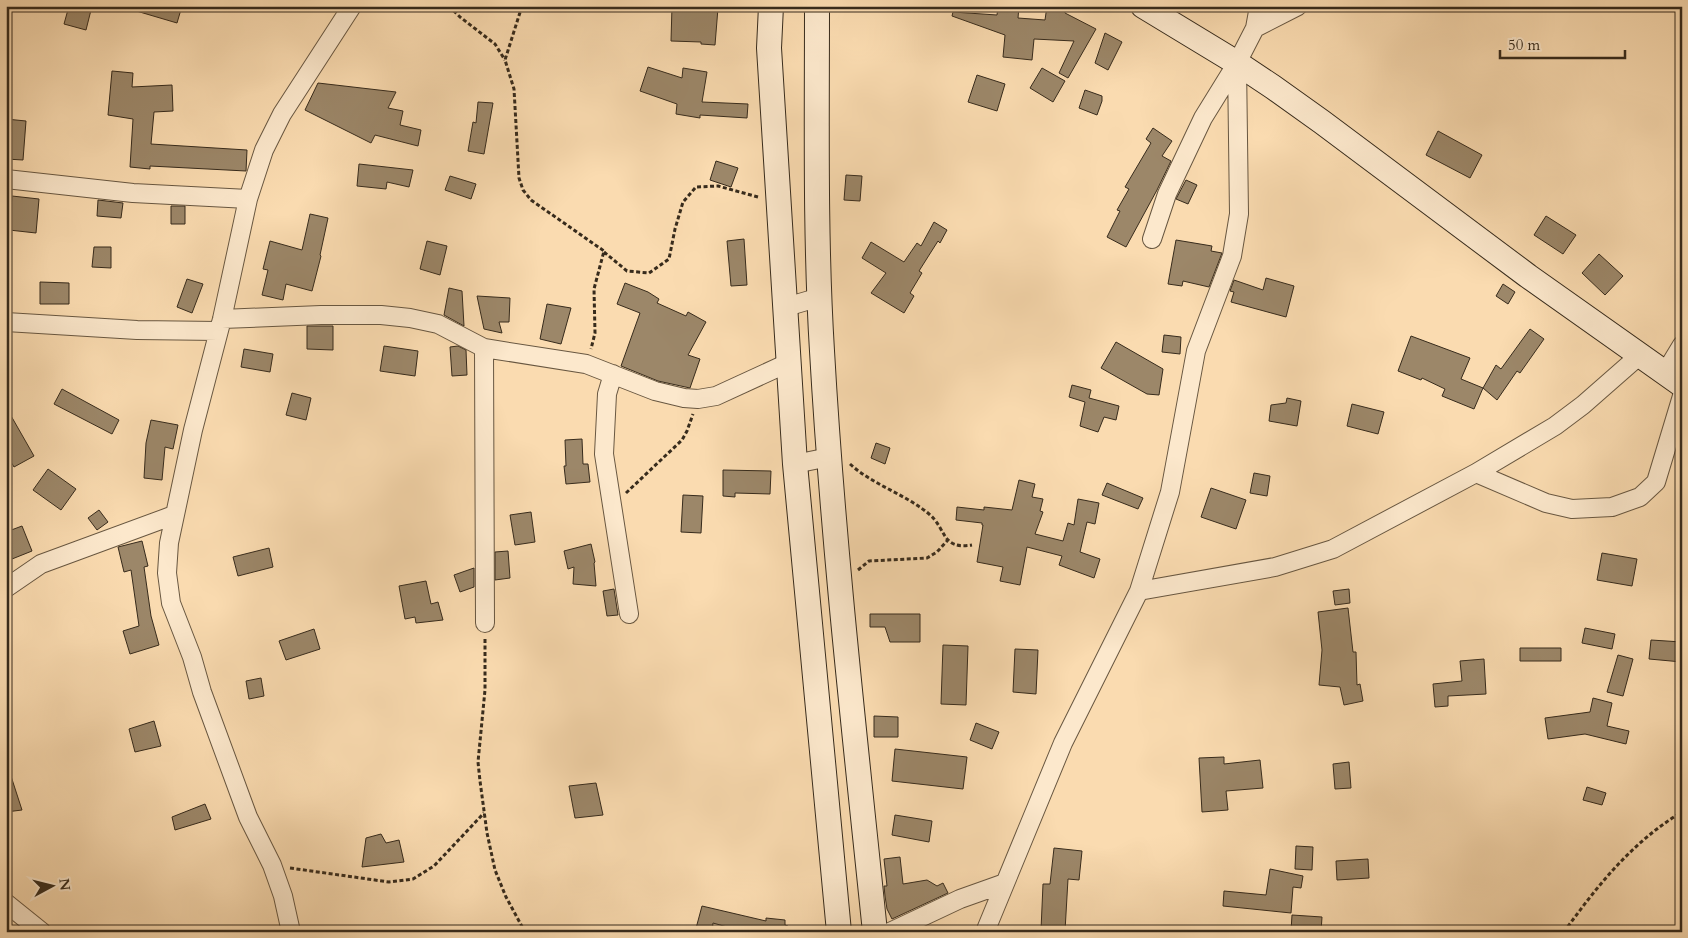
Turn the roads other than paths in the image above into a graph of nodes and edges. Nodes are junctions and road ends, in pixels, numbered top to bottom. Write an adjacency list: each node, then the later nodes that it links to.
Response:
1 (352, 6): 10 (street)
2 (771, 6): 13 (main road)
3 (817, 6): 12 (main road)
4 (1143, 6): 8 (main road)
5 (1259, 6): 7 (street)
6 (1298, 6): 7 (street)
7 (1255, 28): 8 (street)
8 (1237, 63): 11 (street); 18 (main road); 28 (street)
9 (6, 179): 10 (street)
10 (248, 199): 15 (street)
11 (1152, 239)
12 (820, 297): 13 (street); 23 (main road)
13 (786, 308): 19 (main road)
14 (6, 322): 15 (street)
15 (220, 325): 17 (street); 26 (street)
16 (1682, 345): 21 (street)
17 (484, 348): 20 (street); 30 (street)
18 (1640, 354): 21 (main road); 25 (street)
19 (790, 362): 20 (street); 24 (main road)
20 (614, 374): 29 (street)
21 (1674, 379)
22 (1682, 396): 25 (street)
23 (839, 460): 24 (street); 36 (main road)
24 (795, 464): 35 (main road)
25 (1476, 472): 28 (street)
26 (174, 514): 27 (street); 34 (street)
27 (6, 588)
28 (1139, 591): 31 (street)
29 (628, 614)
30 (485, 623)
31 (1005, 883): 37 (street); 38 (street)
32 (6, 903): 33 (street)
33 (42, 932)
34 (290, 932)
35 (839, 932)
36 (875, 932)
37 (890, 932)
38 (984, 932)

